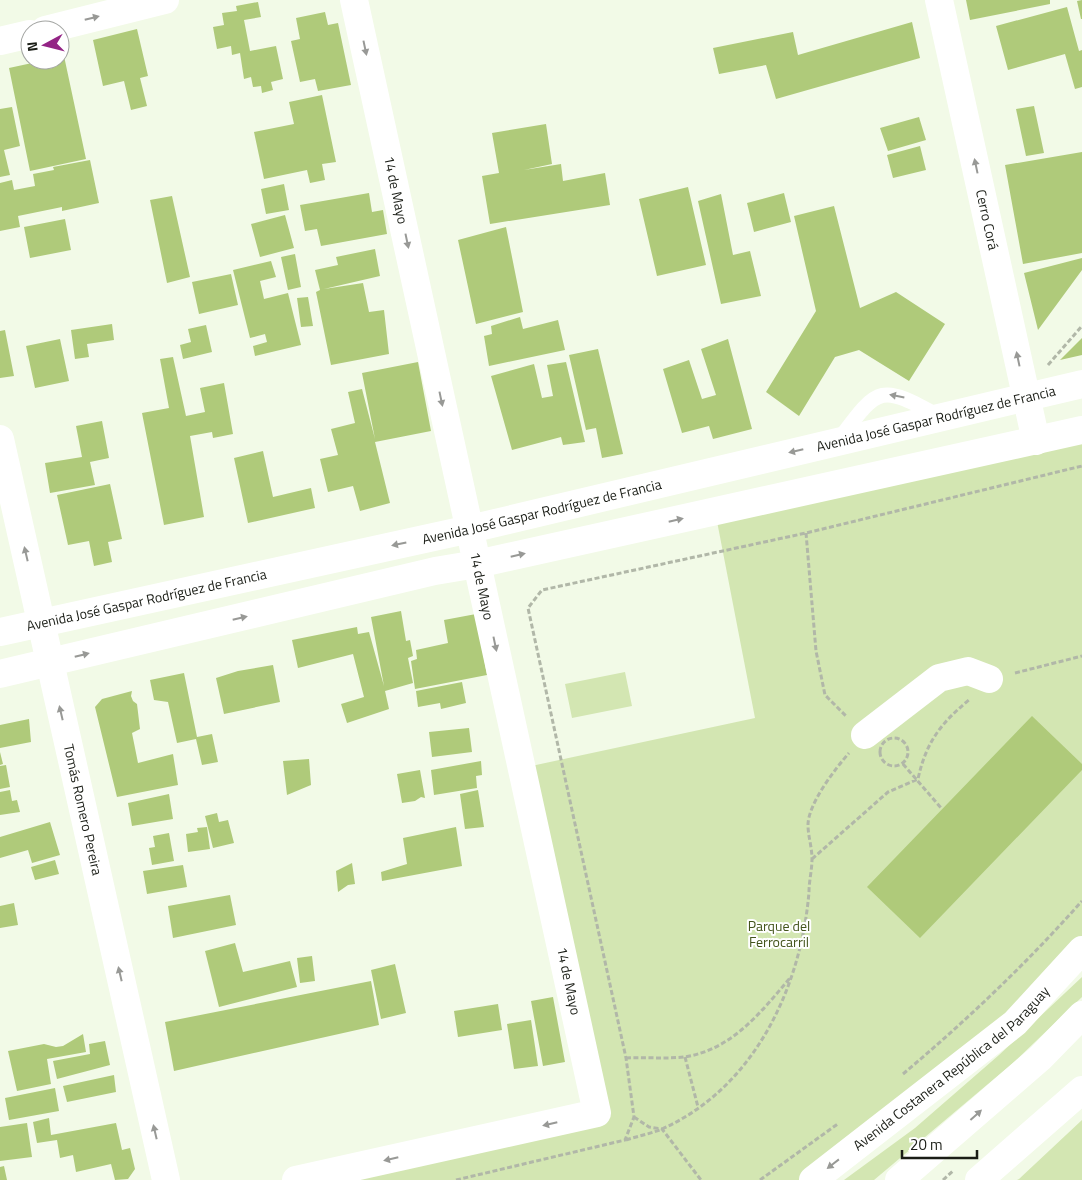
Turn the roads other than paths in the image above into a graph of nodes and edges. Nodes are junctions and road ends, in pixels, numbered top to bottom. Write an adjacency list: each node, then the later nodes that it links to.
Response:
1 (165, 0): 4 (street, one-way to 1)
2 (354, 0): 12 (street, 14 de Mayo, one-way to 12)
3 (939, 0): 8 (street, Cerro Corá, one-way to 3)
4 (70, 24)
5 (20, 36): 6 (street)
6 (0, 41)
7 (1082, 384): 8 (street, Avenida José Gaspar Rodríguez de Francia)
8 (1027, 396): 11 (street, Cerro Corá); 12 (street, Avenida José Gaspar Rodríguez de Francia, one-way to 12)
9 (1082, 430): 11 (street)
10 (0, 438): 14 (street, Tomás Romero Pereira, one-way to 10)
11 (1036, 440): 13 (street, one-way to 11)
12 (470, 529): 13 (street, 14 de Mayo); 14 (street, Avenida José Gaspar Rodríguez de Francia, one-way to 14)
13 (477, 564): 16 (street, one-way to 13); 24 (street, 14 de Mayo, one-way to 24)
14 (41, 623): 15 (street, Avenida José Gaspar Rodríguez de Francia); 16 (street, Tomás Romero Pereira)
15 (0, 632)
16 (50, 663): 17 (street); 23 (street, Tomás Romero Pereira, one-way to 16)
17 (0, 674)
18 (989, 679): 19 (street)
19 (873, 741)
20 (1082, 950): 25 (street, Avenida Costanera República del Paraguay, one-way to 25)
21 (1082, 1015): 26 (street, one-way to 21)
22 (1082, 1090): 27 (street)
23 (166, 1180)
24 (296, 1180)
25 (812, 1180)
26 (899, 1180)
27 (979, 1180)

